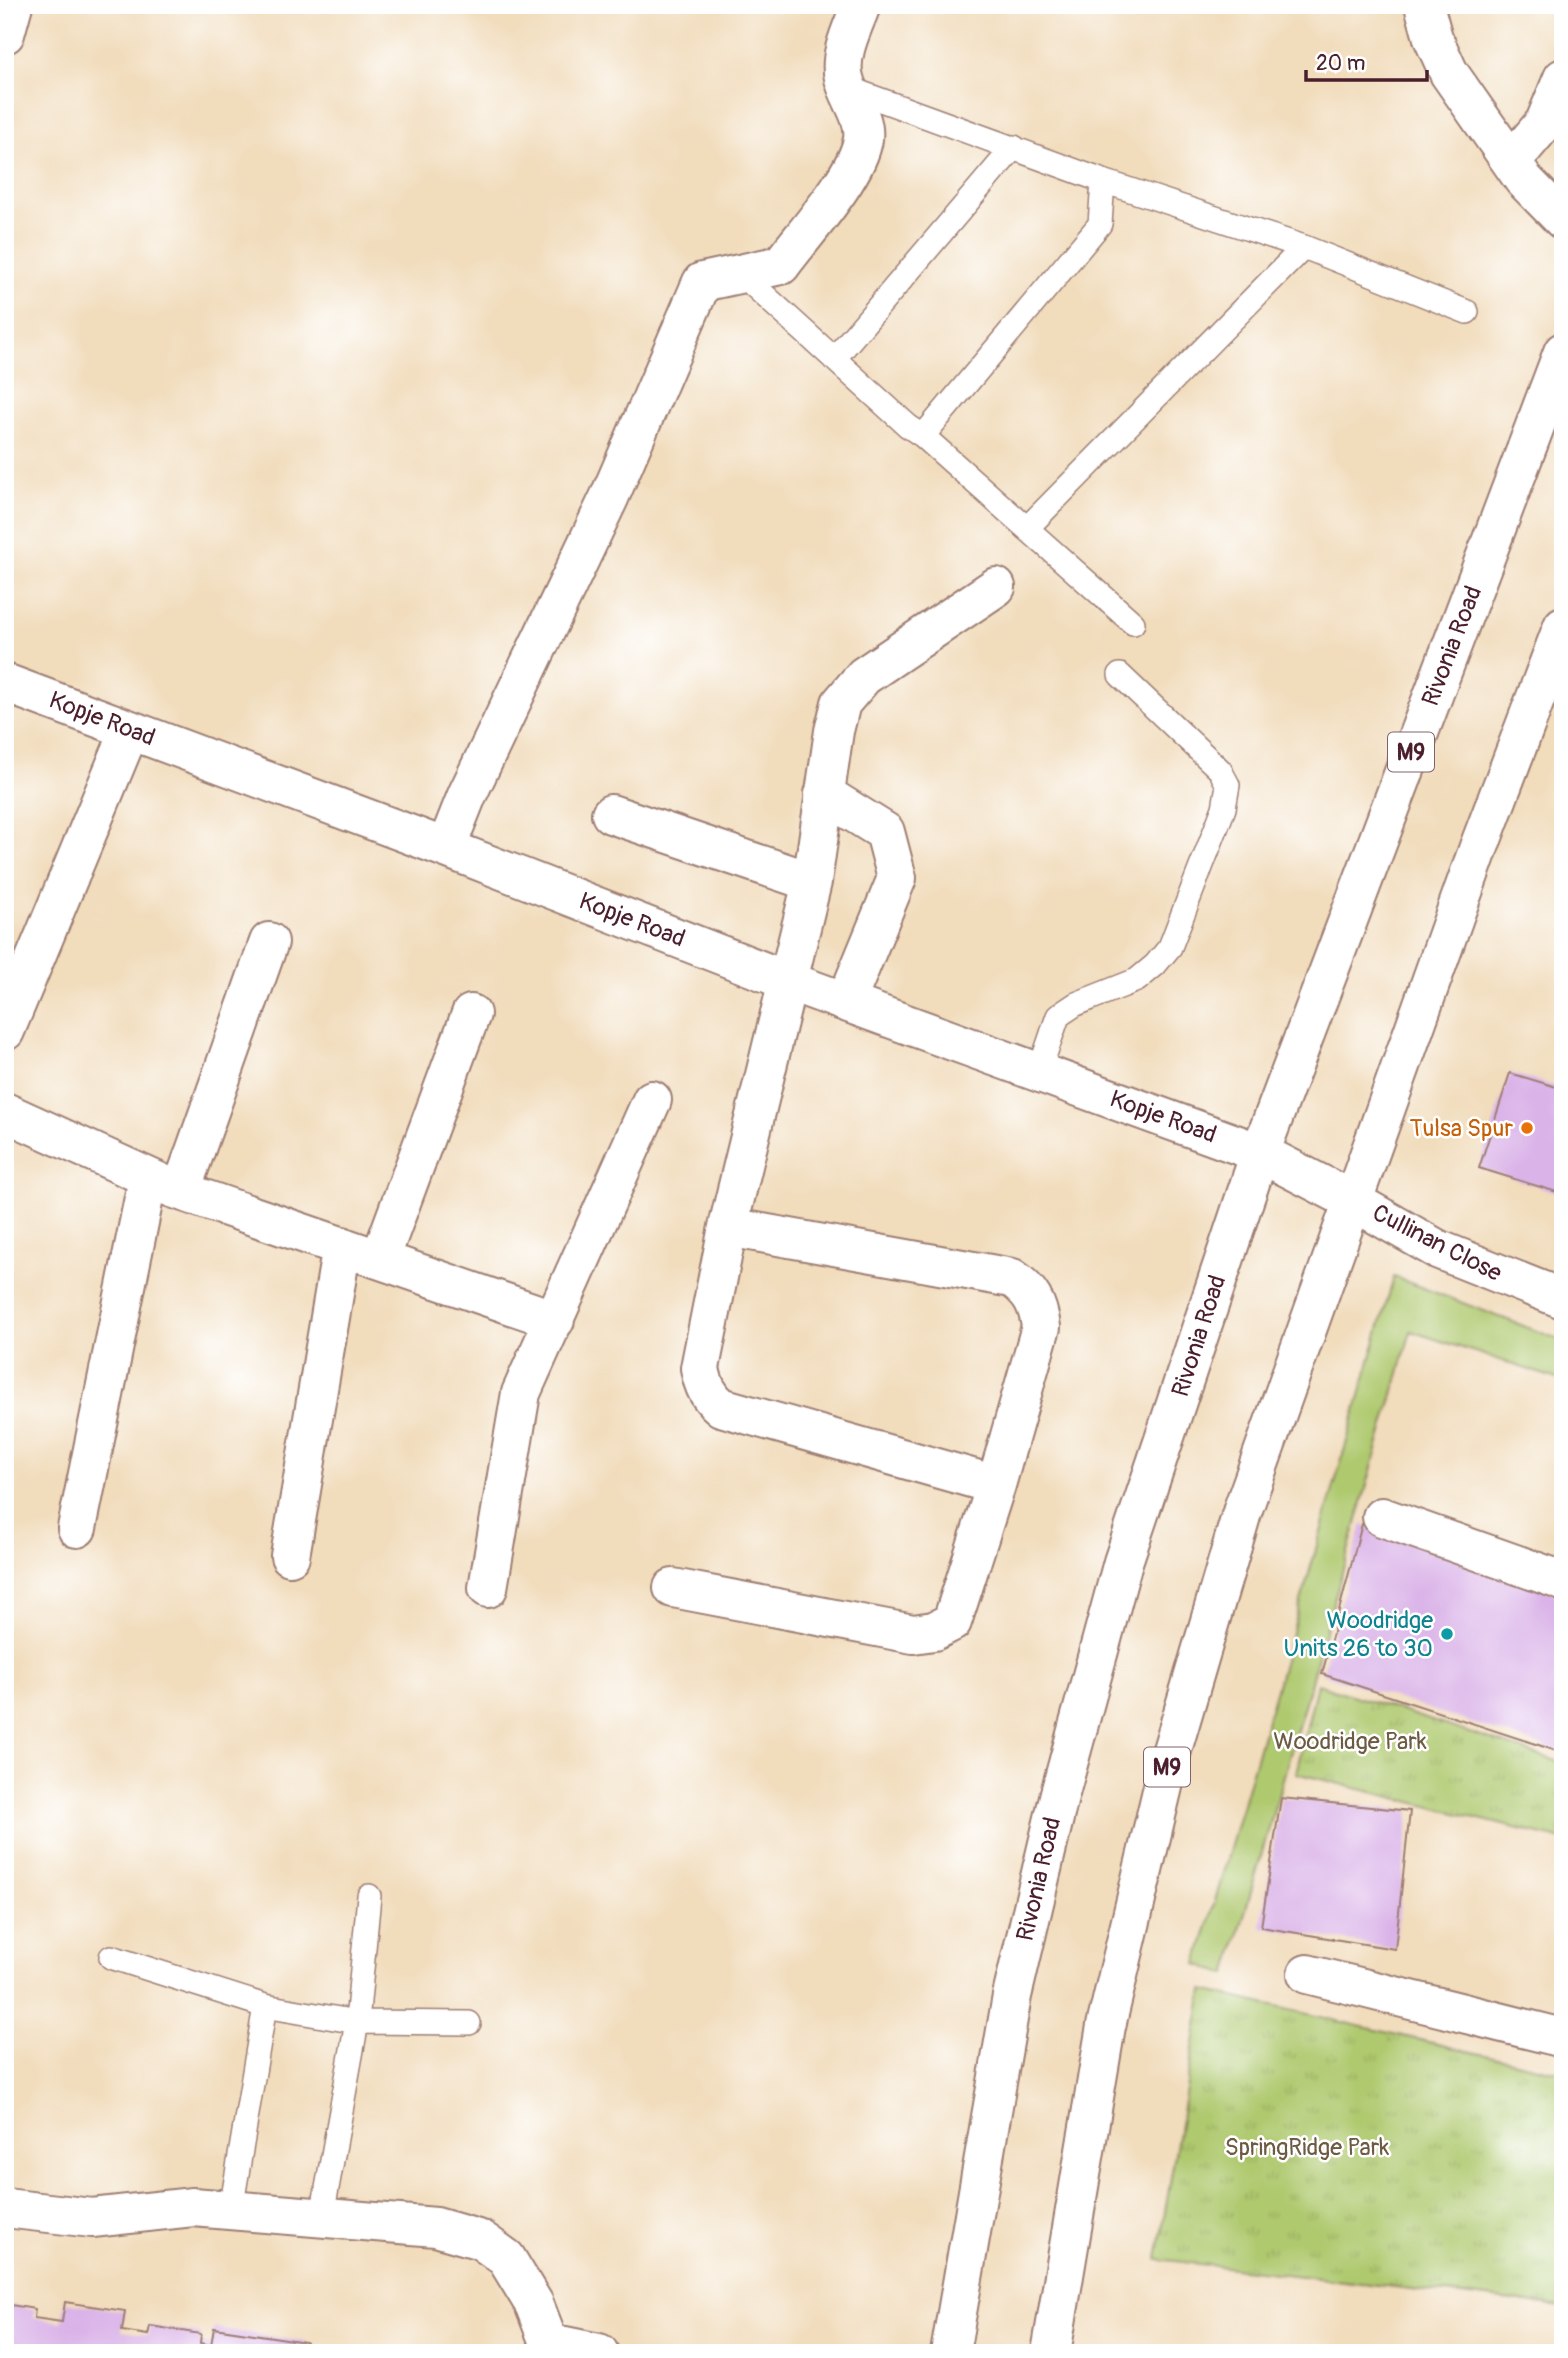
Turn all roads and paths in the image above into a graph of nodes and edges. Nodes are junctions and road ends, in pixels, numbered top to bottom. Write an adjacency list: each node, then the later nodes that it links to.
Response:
1 (13, 5): 4 (street)
2 (861, 5): 5 (street)
3 (1424, 5): 8 (street)
4 (5, 34)
5 (845, 75): 7 (lane); 12 (street)
6 (1563, 78): 8 (street)
7 (1014, 147): 9 (lane); 15 (lane)
8 (1511, 162): 10 (street)
9 (1103, 181): 11 (lane); 16 (lane)
10 (1563, 220)
11 (1304, 247): 13 (lane); 17 (lane)
12 (741, 274): 15 (lane); 26 (street)
13 (1467, 312)
14 (1563, 352): 36 (street, Rivonia Road / M9)
15 (834, 359): 16 (lane)
16 (923, 436): 17 (lane)
17 (1027, 528): 19 (lane)
18 (996, 587): 24 (street)
19 (1133, 623)
20 (1563, 626): 38 (street, M9)
21 (1120, 675): 33 (lane)
22 (5, 683): 23 (street, Kopje Road)
23 (130, 730): 26 (street, Kopje Road); 32 (street)
24 (824, 794): 27 (street); 30 (street)
25 (611, 814): 27 (street)
26 (446, 848): 29 (street, Kopje Road)
27 (812, 882): 29 (street)
28 (269, 942): 37 (street)
29 (788, 981): 30 (street, Kopje Road); 39 (street)
30 (846, 1002): 33 (street, Kopje Road)
31 (471, 1014): 41 (street)
32 (5, 1031)
33 (1039, 1072): 36 (street, Kopje Road)
34 (652, 1100): 43 (street)
35 (5, 1112): 37 (street)
36 (1260, 1153): 38 (street, Kopje Road); 61 (street, Rivonia Road / M9)
37 (164, 1184): 40 (street); 46 (street)
38 (1351, 1200): 42 (street, Cullinan Close); 64 (street, M9)
39 (728, 1227): 44 (street); 44 (street)
40 (342, 1246): 41 (street); 47 (street)
41 (380, 1259): 43 (street)
42 (1563, 1299)
43 (555, 1320): 49 (street)
44 (996, 1485): 50 (street)
45 (1382, 1517): 48 (street)
46 (77, 1528)
47 (290, 1556)
48 (1563, 1581)
49 (488, 1588)
50 (673, 1588)
51 (369, 1896): 55 (lane)
52 (111, 1957): 54 (lane)
53 (1307, 1974): 57 (street)
54 (265, 2006): 55 (lane); 59 (lane)
55 (357, 2022): 56 (lane); 60 (lane)
56 (469, 2023)
57 (1563, 2038)
58 (5, 2208): 59 (street)
59 (231, 2210): 60 (street)
60 (322, 2216): 62 (street)
61 (947, 2347)
62 (552, 2348): 63 (street)
63 (599, 2353)
64 (1051, 2353)

